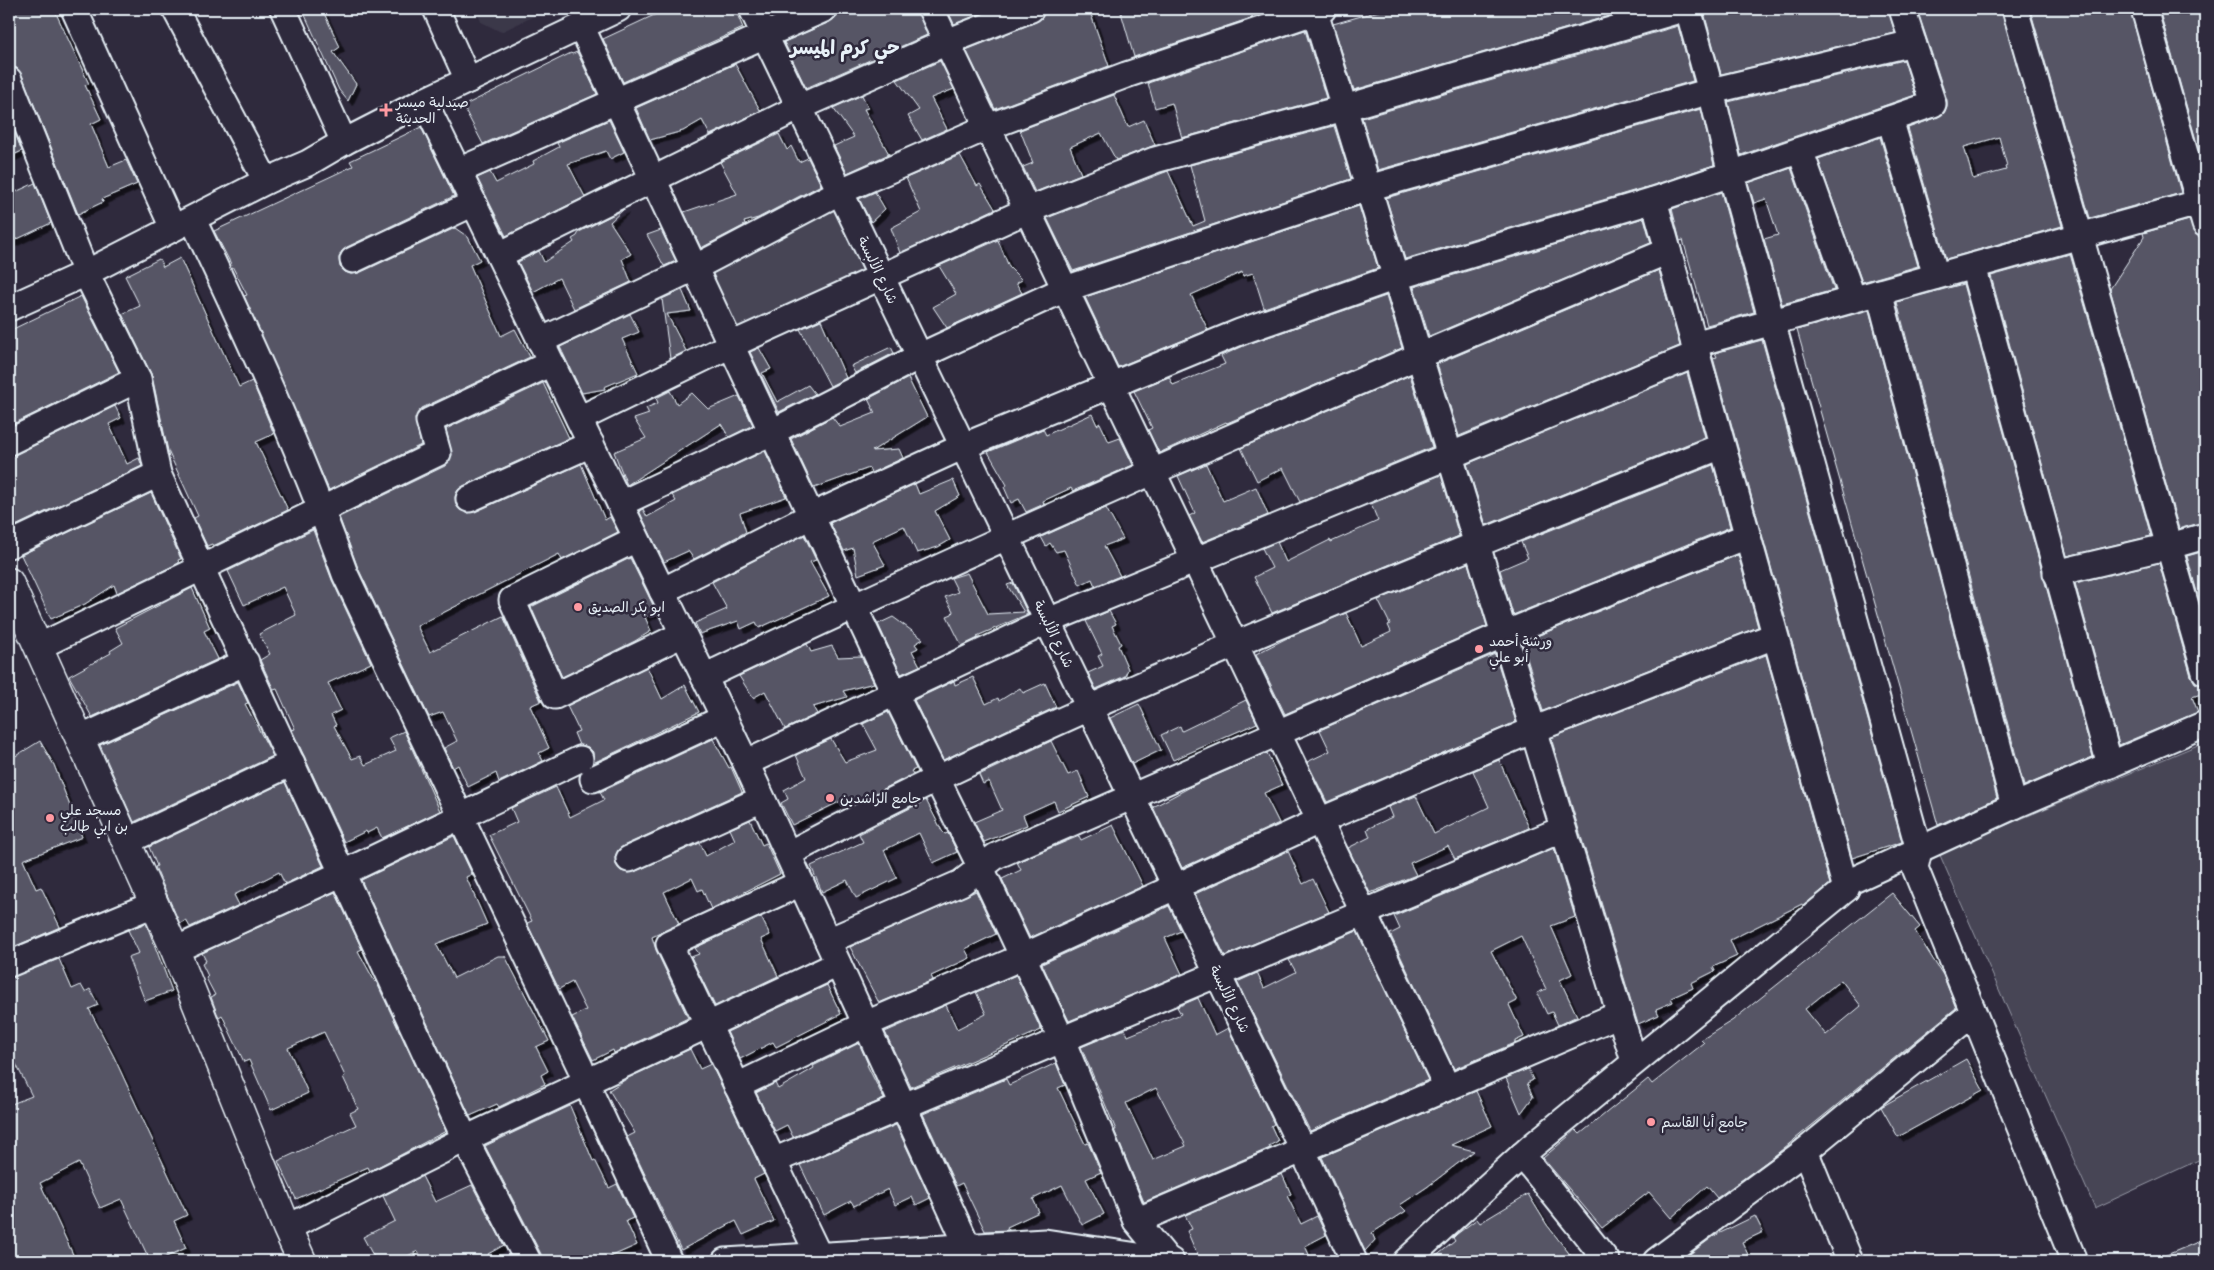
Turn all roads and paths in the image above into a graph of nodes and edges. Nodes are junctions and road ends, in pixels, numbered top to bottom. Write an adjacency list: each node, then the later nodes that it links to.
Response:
1 (74, 9): 41 (street)
2 (175, 9): 33 (street)
3 (283, 9): 29 (street)
4 (436, 9): 21 (street)
5 (618, 9): 16 (street)
6 (752, 9): 17 (street, شارع الألبسة)
7 (824, 9): 17 (street)
8 (931, 9): 18 (street)
9 (1031, 9): 18 (street)
10 (1683, 9): 26 (street)
11 (1688, 9): 22 (street)
12 (1902, 9): 19 (street)
13 (2015, 9): 42 (street)
14 (2144, 9): 39 (street)
15 (1317, 10): 26 (street); 28 (street)
16 (581, 26): 21 (street); 24 (street)
17 (765, 35): 24 (street); 25 (street, شارع الألبسة)
18 (948, 42): 25 (street); 28 (street)
19 (1912, 43): 22 (street); 27 (street)
20 (9, 80): 48 (street)
21 (468, 80): 23 (street)
22 (1712, 91): 32 (street); 35 (street)
23 (424, 101): 29 (street); 31 (street)
24 (616, 101): 31 (street); 34 (street)
25 (800, 107): 34 (street); 36 (street, شارع الألبسة)
26 (1344, 108): 35 (street); 40 (street)
27 (1890, 119): 30 (street); 49 (street)
28 (988, 128): 36 (street); 40 (street)
29 (344, 142): 33 (street)
30 (1800, 150): 32 (street); 54 (street)
31 (458, 172): 38 (street)
32 (1731, 174): 37 (street); 56 (street)
33 (266, 181): 41 (street)
34 (654, 181): 44 (street); 47 (street)
35 (1368, 188): 51 (street); 52 (street)
36 (841, 192): 47 (street); 50 (street, شارع الألبسة)
37 (1654, 200): 43 (street); 51 (street)
38 (474, 204): 44 (street); 45 (street)
39 (2203, 209): 42 (street)
40 (1028, 210): 50 (street); 52 (street)
41 (183, 224): 48 (street); 76 (street)
42 (2079, 236): 46 (street); 84 (street)
43 (1668, 251): 59 (street); 60 (street)
44 (499, 255): 57 (street)
45 (353, 260)
46 (1973, 266): 49 (street); 87 (street)
47 (694, 268): 57 (street); 58 (street)
48 (86, 273): 55 (street); 63 (street)
49 (1936, 276): 53 (street)
50 (882, 277): 58 (street); 61 (street, شارع الألبسة)
51 (1396, 277): 60 (street); 64 (street)
52 (1065, 289): 61 (street); 64 (street)
53 (1879, 292): 54 (street); 113 (street)
54 (1854, 299): 56 (street)
55 (9, 308)
56 (1774, 322): 59 (street); 118 (street)
57 (540, 341): 62 (street)
58 (731, 345): 65 (street); 66 (street)
59 (1695, 349): 70 (street); 71 (street)
60 (1419, 355): 71 (street); 72 (street)
61 (920, 356): 66 (street); 69 (street, شارع الألبسة)
62 (551, 363): 65 (street); 76 (street)
63 (138, 380): 67 (street); 73 (street)
64 (1110, 384): 69 (street); 72 (street)
65 (579, 419): 68 (street)
66 (772, 432): 75 (street); 77 (street)
67 (9, 442)
68 (591, 444): 74 (street); 75 (street)
69 (964, 446): 77 (street); 78 (street, شارع الألبسة)
70 (1722, 446): 79 (street); 82 (street)
71 (1450, 456): 82 (street); 85 (street)
72 (1152, 472): 78 (street); 85 (street)
73 (158, 474): 83 (street); 86 (street)
74 (470, 499)
75 (620, 504): 81 (street)
76 (322, 509): 86 (street); 114 (street)
77 (811, 516): 89 (street); 90 (street)
78 (1007, 536): 90 (street); 91 (street, شارع الألبسة)
79 (1747, 536): 93 (street); 94 (street)
80 (2205, 536): 84 (street)
81 (636, 539): 89 (street); 92 (street)
82 (1476, 543): 93 (street); 95 (street)
83 (9, 545)
84 (2170, 546): 87 (street); 98 (street)
85 (1195, 561): 91 (street); 95 (street)
86 (202, 569): 96 (street); 97 (street)
87 (2056, 573): 109 (street)
88 (9, 582): 96 (main road)
89 (662, 590): 92 (street)
90 (853, 606): 99 (street); 100 (street)
91 (1048, 621): 100 (street); 101 (street, شارع الألبسة)
92 (683, 634): 99 (street)
93 (1504, 634): 104 (street); 105 (street)
94 (1774, 636): 104 (street); 125 (street)
95 (1235, 644): 101 (street); 105 (street)
96 (38, 647): 106 (main road)
97 (246, 662): 106 (street); 107 (street)
98 (2205, 672)
99 (704, 676): 102 (street)
100 (894, 692): 108 (street); 110 (street)
101 (1089, 707): 110 (street); 111 (street, شارع الألبسة)
102 (724, 718): 108 (street); 114 (street)
103 (2205, 724): 109 (street)
104 (1533, 730): 115 (street); 116 (street)
105 (1277, 732): 111 (street); 115 (street)
106 (79, 739): 117 (main road)
107 (292, 763): 117 (street); 122 (street)
108 (746, 763): 112 (street)
109 (2110, 765): 113 (street)
110 (937, 778): 119 (street); 121 (street)
111 (1133, 797): 121 (street); 124 (street, شارع الألبسة)
112 (762, 799): 119 (street); 120 (street)
113 (2014, 806): 118 (street)
114 (460, 817): 122 (street); 140 (street)
115 (1319, 821): 124 (street); 127 (street)
116 (1563, 829): 127 (street); 135 (street)
117 (126, 842): 126 (main road)
118 (1919, 850): 125 (street); 134 (street)
119 (788, 854): 123 (street)
120 (629, 859)
121 (981, 868): 128 (street); 130 (street)
122 (343, 873): 129 (street); 144 (street)
123 (801, 883): 128 (street); 136 (street)
124 (1176, 888): 130 (street); 133 (street, شارع الألبسة)
125 (1846, 889): 139 (street)
126 (154, 904): 129 (main road); 131 (street)
127 (1363, 913): 133 (street); 142 (street)
128 (828, 941): 132 (street)
129 (175, 950): 150 (main road)
130 (1022, 957): 137 (street); 138 (street)
131 (9, 964)
132 (838, 964): 136 (street); 137 (street)
133 (1218, 974): 138 (street); 145 (street, شارع الألبسة)
134 (1973, 1013): 146 (street); 163 (street)
135 (1620, 1014): 139 (street); 142 (street)
136 (706, 1024): 140 (street); 141 (street)
137 (866, 1024): 141 (street); 143 (street)
138 (1062, 1040): 143 (street); 149 (street)
139 (1634, 1061): 147 (street)
140 (586, 1083): 144 (street); 156 (street)
141 (737, 1086): 148 (street)
142 (1446, 1088): 145 (street)
143 (904, 1106): 148 (street); 151 (street)
144 (465, 1139): 150 (street); 155 (street)
145 (1302, 1149): 149 (street); 159 (street, شارع الألبسة)
146 (1805, 1150): 153 (street); 162 (street)
147 (1522, 1155): 160 (street); 161 (street)
148 (773, 1162): 152 (street)
149 (1136, 1221): 158 (street)
150 (287, 1228): 154 (main road)
151 (968, 1247): 152 (street); 158 (street)
152 (819, 1256): 157 (street)
153 (1670, 1257)
154 (302, 1261)
155 (528, 1261)
156 (669, 1261)
157 (725, 1261)
158 (1170, 1261)
159 (1354, 1261)
160 (1406, 1261)
161 (1607, 1261)
162 (1850, 1261)
163 (2074, 1261)

